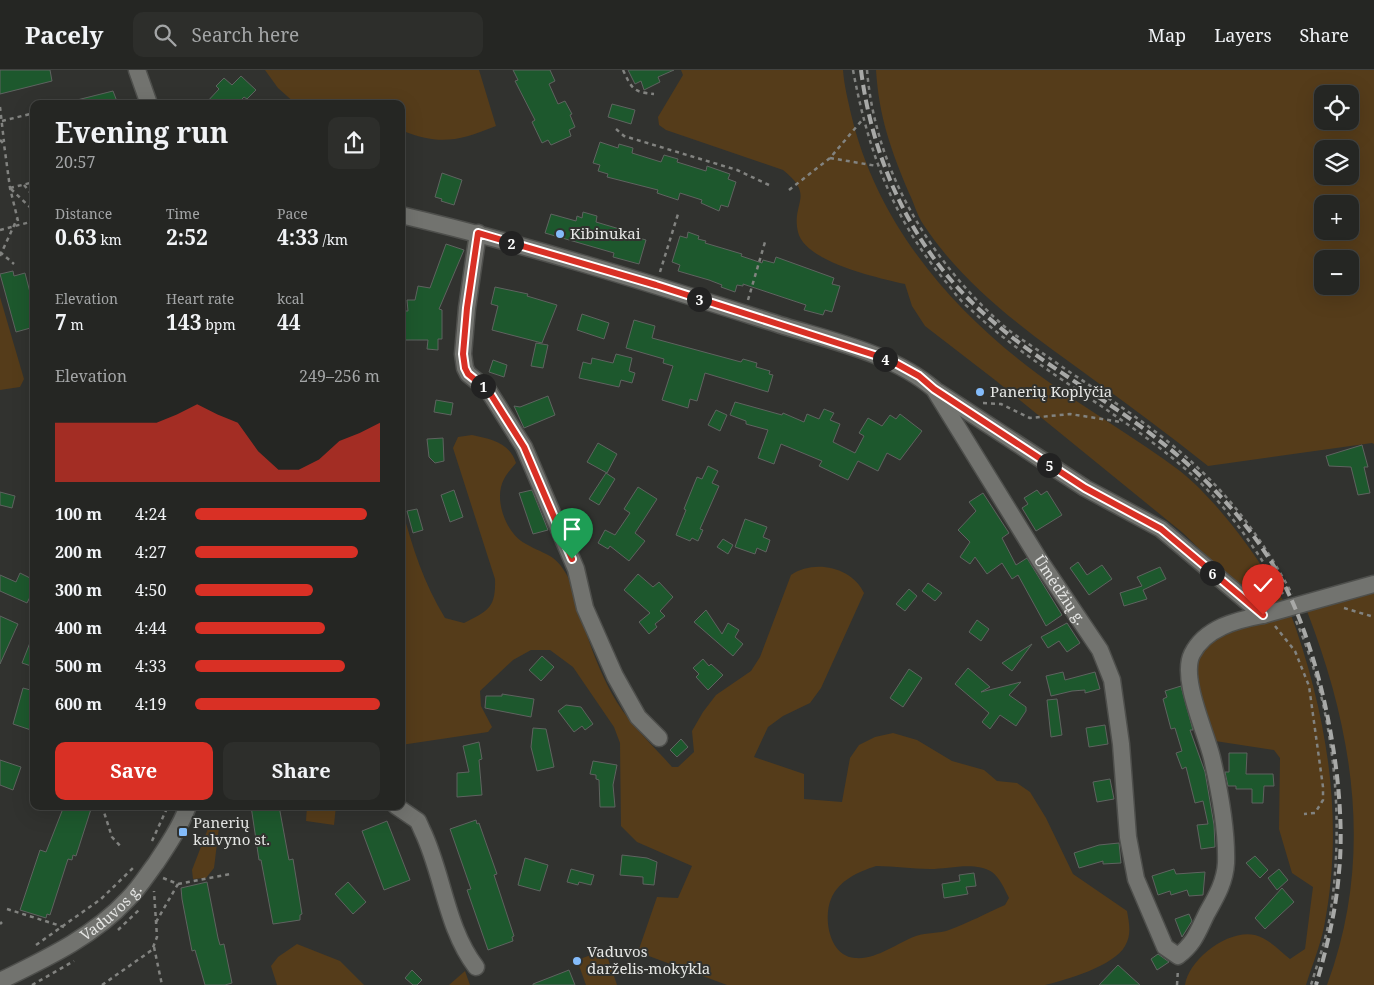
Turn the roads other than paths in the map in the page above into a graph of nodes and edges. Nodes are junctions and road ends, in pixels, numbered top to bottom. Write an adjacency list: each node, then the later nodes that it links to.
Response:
1 (137, 70): 2 (street)
2 (148, 100)
3 (405, 216): 4 (street, Ūmėdžių g.)
4 (478, 233): 5 (street, Ūmėdžių g.); 8 (street)
5 (934, 389): 7 (street); 7 (street, Ūmėdžių g.)
6 (1374, 584): 7 (street)
7 (1263, 615)
8 (659, 738)
9 (186, 810): 12 (street, Vaduvos g.)
10 (402, 810): 11 (street)
11 (476, 966)
12 (0, 981)

